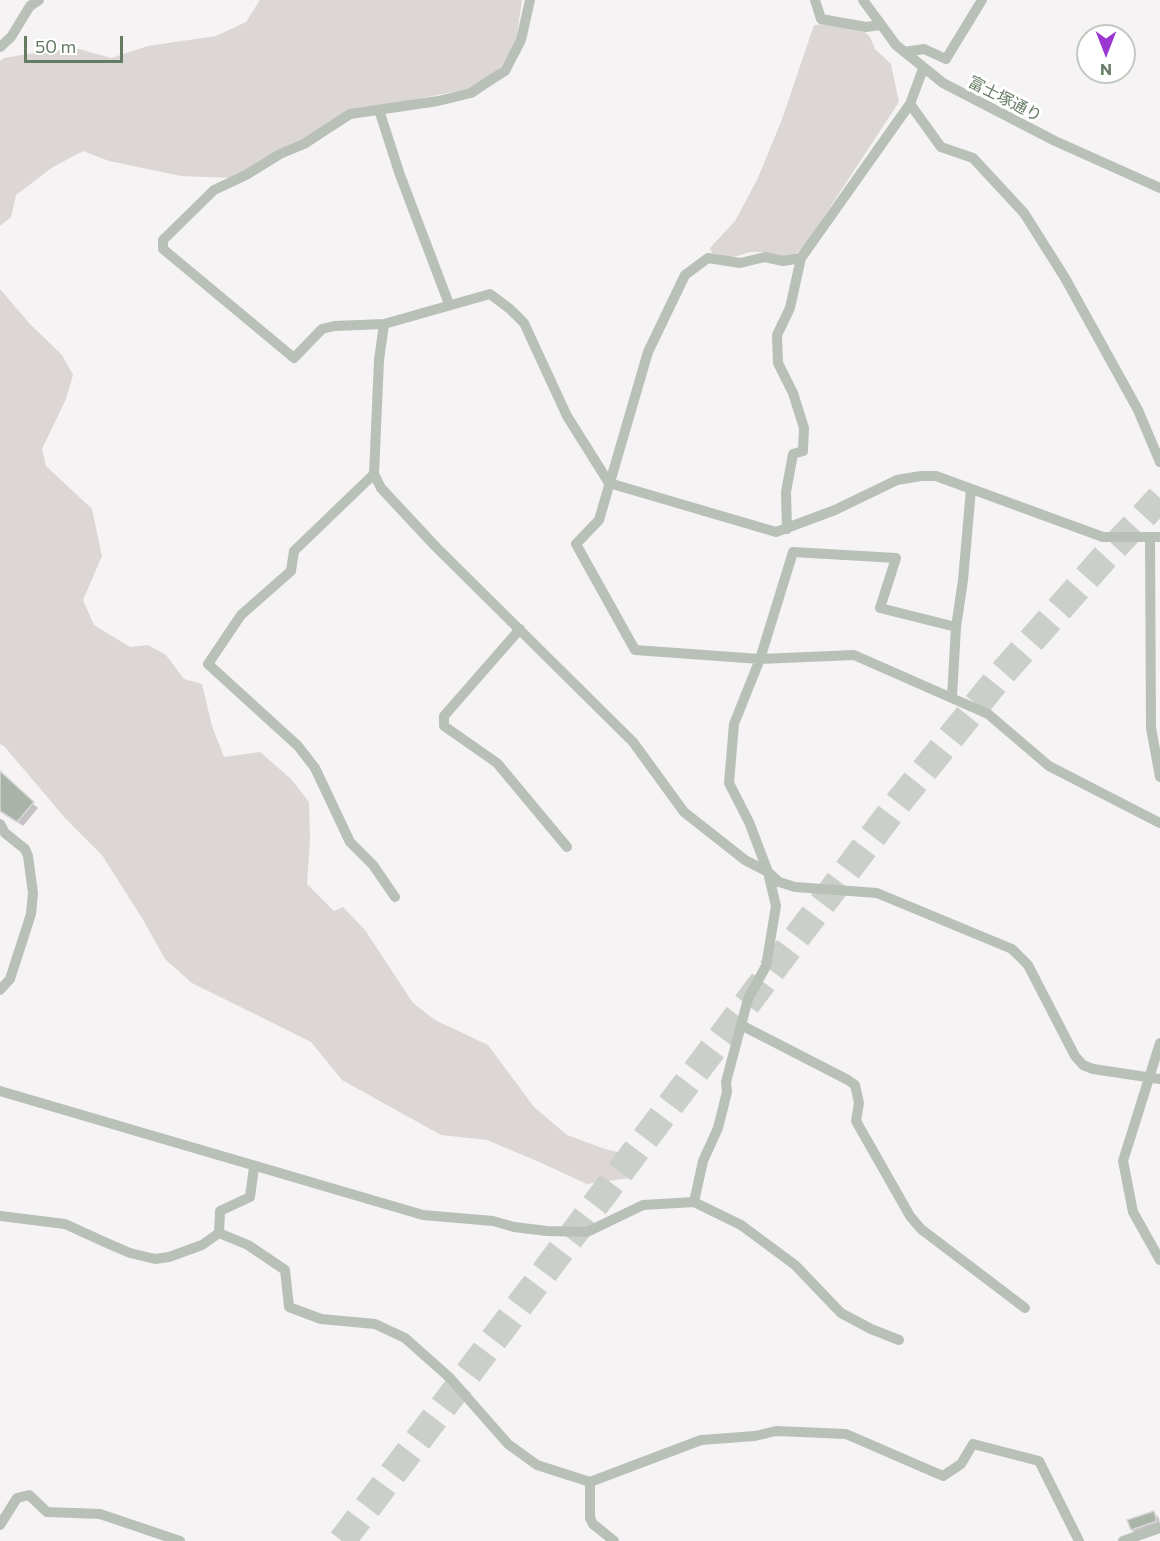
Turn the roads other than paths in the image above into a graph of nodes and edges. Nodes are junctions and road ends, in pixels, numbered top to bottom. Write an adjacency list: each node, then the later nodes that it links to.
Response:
1 (39, 0): 7 (street)
2 (530, 0): 11 (street)
3 (815, 0): 6 (street)
4 (863, 0): 6 (street, 富士塚通り)
5 (982, 0): 8 (street)
6 (880, 25): 8 (street, 富士塚通り)
7 (0, 47)
8 (904, 52): 9 (street, 富士塚通り)
9 (924, 69): 10 (street); 12 (street, 富士塚通り)
10 (910, 104): 13 (street); 16 (street)
11 (379, 110): 14 (street); 15 (street)
12 (1160, 188)
13 (801, 258): 18 (street); 20 (street)
14 (449, 304): 15 (street); 18 (street)
15 (384, 324): 17 (street)
16 (1160, 462)
17 (374, 474): 23 (street); 31 (street)
18 (609, 483): 20 (street); 24 (street)
19 (971, 489): 20 (street); 21 (street); 22 (street)
20 (787, 529)
21 (1155, 537): 26 (street)
22 (956, 627): 24 (street); 25 (street)
23 (520, 629): 29 (street); 30 (street)
24 (760, 658): 25 (street); 30 (street)
25 (952, 698): 27 (street)
26 (1160, 777)
27 (1160, 823)
28 (0, 824): 32 (street)
29 (567, 847)
30 (768, 872): 33 (street); 35 (street)
31 (395, 897)
32 (0, 990)
33 (741, 1025): 39 (street); 43 (street)
34 (1160, 1043): 35 (street)
35 (1148, 1077): 36 (street); 42 (street)
36 (1160, 1079)
37 (0, 1091): 38 (street)
38 (254, 1167): 39 (street); 41 (street)
39 (694, 1202): 44 (street)
40 (0, 1216): 41 (street)
41 (219, 1233): 45 (street)
42 (1160, 1260)
43 (1025, 1308)
44 (899, 1340)
45 (590, 1482): 49 (street); 50 (street)
46 (0, 1525): 48 (street)
47 (1160, 1528): 51 (street)
48 (180, 1541)
49 (614, 1541)
50 (1079, 1541)
51 (1123, 1541)

